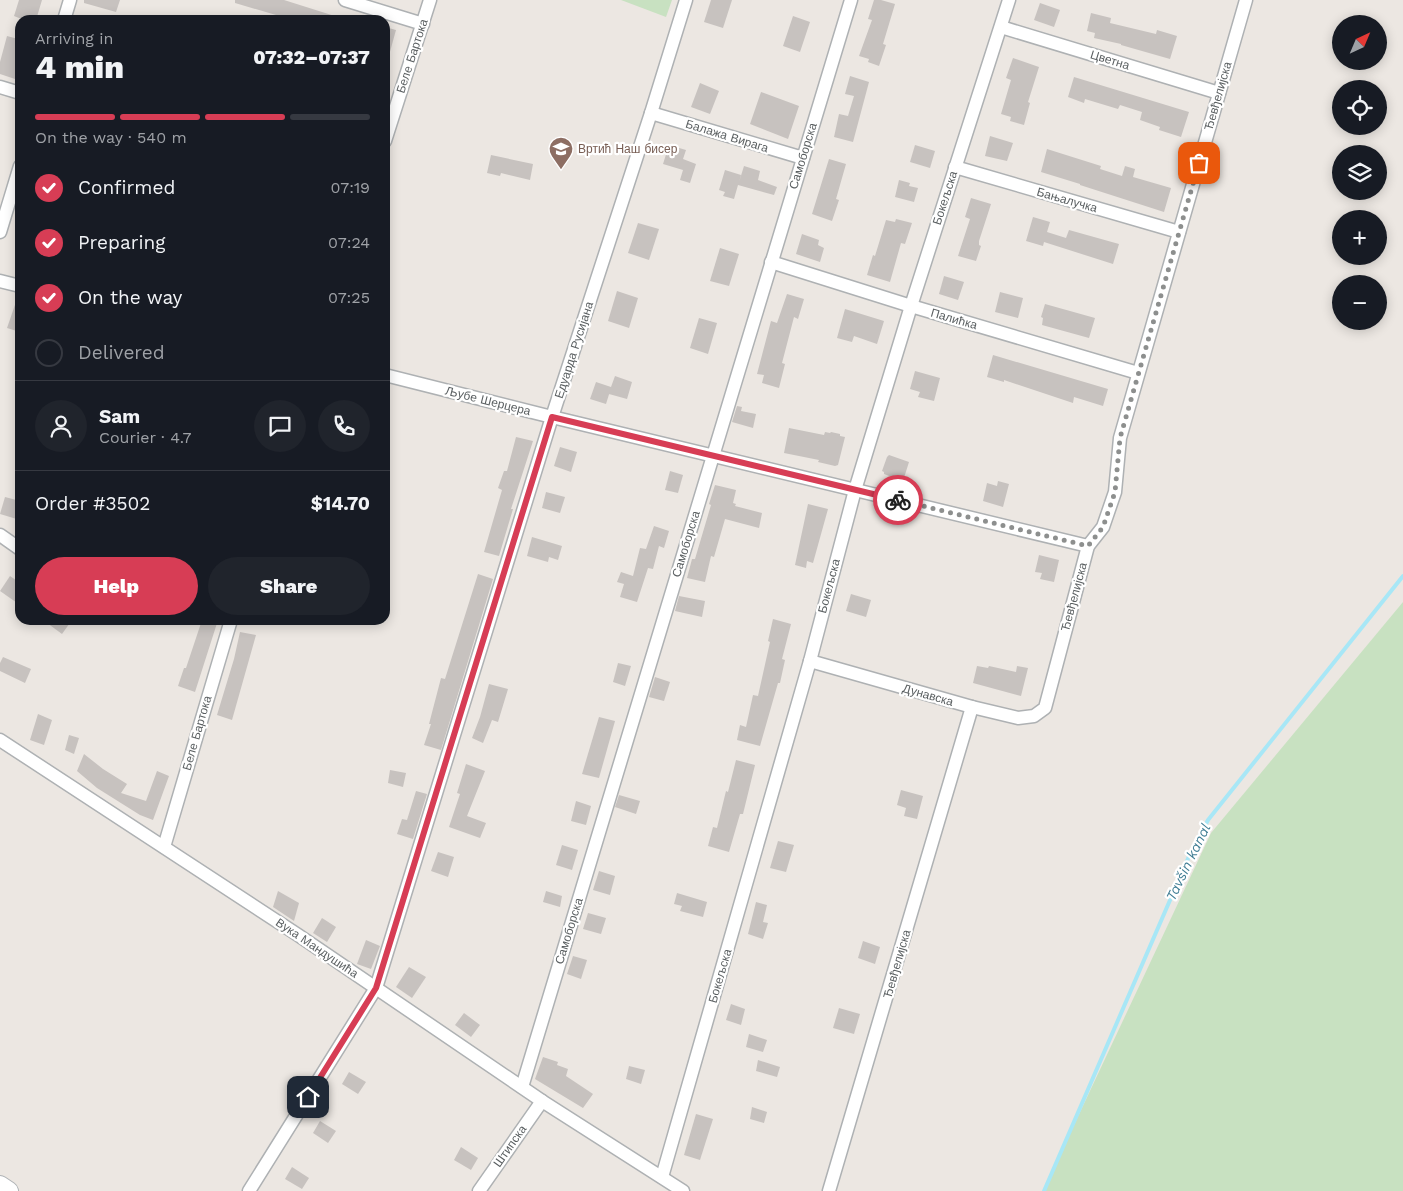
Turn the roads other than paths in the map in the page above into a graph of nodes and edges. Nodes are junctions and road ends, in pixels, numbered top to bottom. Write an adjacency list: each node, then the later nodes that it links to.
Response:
1 (70, 0): 8 (street)
2 (345, 0): 9 (street)
3 (430, 0): 9 (street, Беле Бартока)
4 (686, 0): 14 (street, Едуарда Русијана)
5 (850, 0): 16 (street, Самоборска)
6 (1010, 0): 10 (street, Бокељска)
7 (1246, 0): 13 (street, Ђевђелијска)
8 (66, 15)
9 (422, 24): 15 (street, Беле Бартока)
10 (1001, 27): 13 (street, Цветна); 17 (street, Бокељска)
11 (0, 87): 12 (street)
12 (15, 91)
13 (1219, 93): 20 (street, Ђевђелијска)
14 (652, 113): 16 (street, Балажа Вирага); 27 (street, Едуарда Русијана)
15 (390, 124)
16 (803, 158): 21 (street, Самоборска)
17 (955, 167): 20 (street, Бањалучка); 24 (street, Бокељска)
18 (15, 182): 19 (street)
19 (0, 232)
20 (1179, 232): 25 (street, Ђевђелијска)
21 (771, 262): 24 (street, Палићка); 28 (street, Самоборска)
22 (0, 281): 23 (street)
23 (15, 285)
24 (911, 306): 25 (street, Палићка); 29 (street, Бокељска)
25 (1138, 373): 32 (street, Ђевђелијска)
26 (390, 376): 27 (street, Љубе Шерцера)
27 (552, 417): 28 (street, Љубе Шерцера); 39 (street, Едуарда Русијана)
28 (713, 455): 29 (street, Љубе Шерцера); 40 (street, Самоборска)
29 (855, 490): 32 (street, Љубе Шерцера); 34 (street, Бокељска)
30 (0, 535): 31 (street)
31 (15, 546)
32 (1088, 546): 36 (street, Ђевђелијска)
33 (230, 625): 38 (street, Беле Бартока)
34 (810, 661): 35 (street, Дунавска); 42 (street, Бокељска)
35 (972, 708): 36 (street, Дунавска); 48 (street, Ђевђелијска)
36 (1045, 708)
37 (0, 740): 38 (street, Вука Мандушића)
38 (164, 847): 39 (street, Вука Мандушића)
39 (376, 988): 40 (street, Вука Мандушића); 45 (street, Едуарда Русијана)
40 (522, 1087): 41 (street, Вука Мандушића)
41 (542, 1101): 42 (street, Вука Мандушића); 46 (street, Штипска)
42 (662, 1177): 47 (street, Вука Мандушића)
43 (0, 1185): 44 (main road)
44 (8, 1191)
45 (249, 1191)
46 (479, 1191)
47 (683, 1191)
48 (830, 1191)

